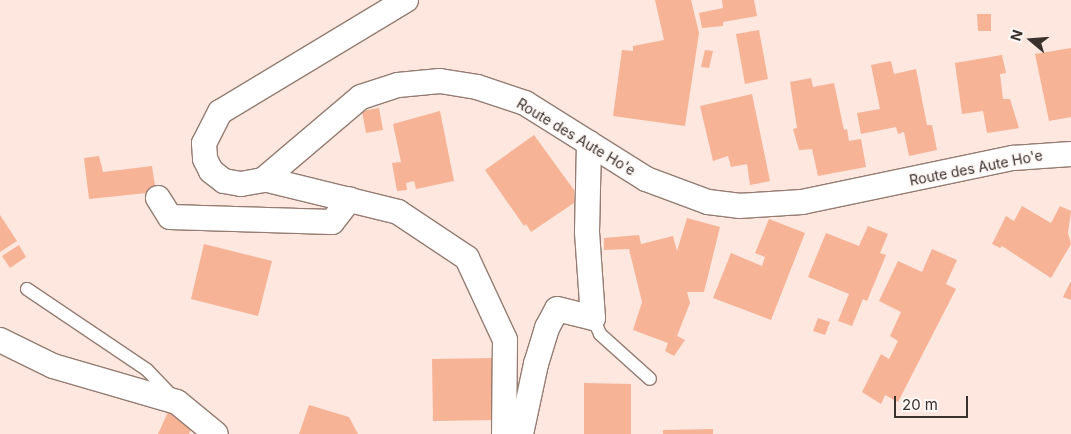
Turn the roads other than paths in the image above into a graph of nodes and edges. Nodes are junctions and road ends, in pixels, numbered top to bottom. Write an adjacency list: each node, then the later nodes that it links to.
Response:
1 (406, 0): 4 (street, Route des Aute Ho'e)
2 (589, 143): 3 (street, Route des Aute Ho'e); 4 (street, Route des Aute Ho'e); 8 (street)
3 (1071, 154)
4 (264, 179): 6 (street)
5 (158, 198): 6 (street)
6 (350, 199): 13 (street)
7 (27, 289): 11 (lane)
8 (593, 318): 10 (lane); 14 (street)
9 (0, 340): 11 (street)
10 (650, 380)
11 (178, 402): 12 (street)
12 (216, 434)
13 (504, 434)
14 (521, 434)

